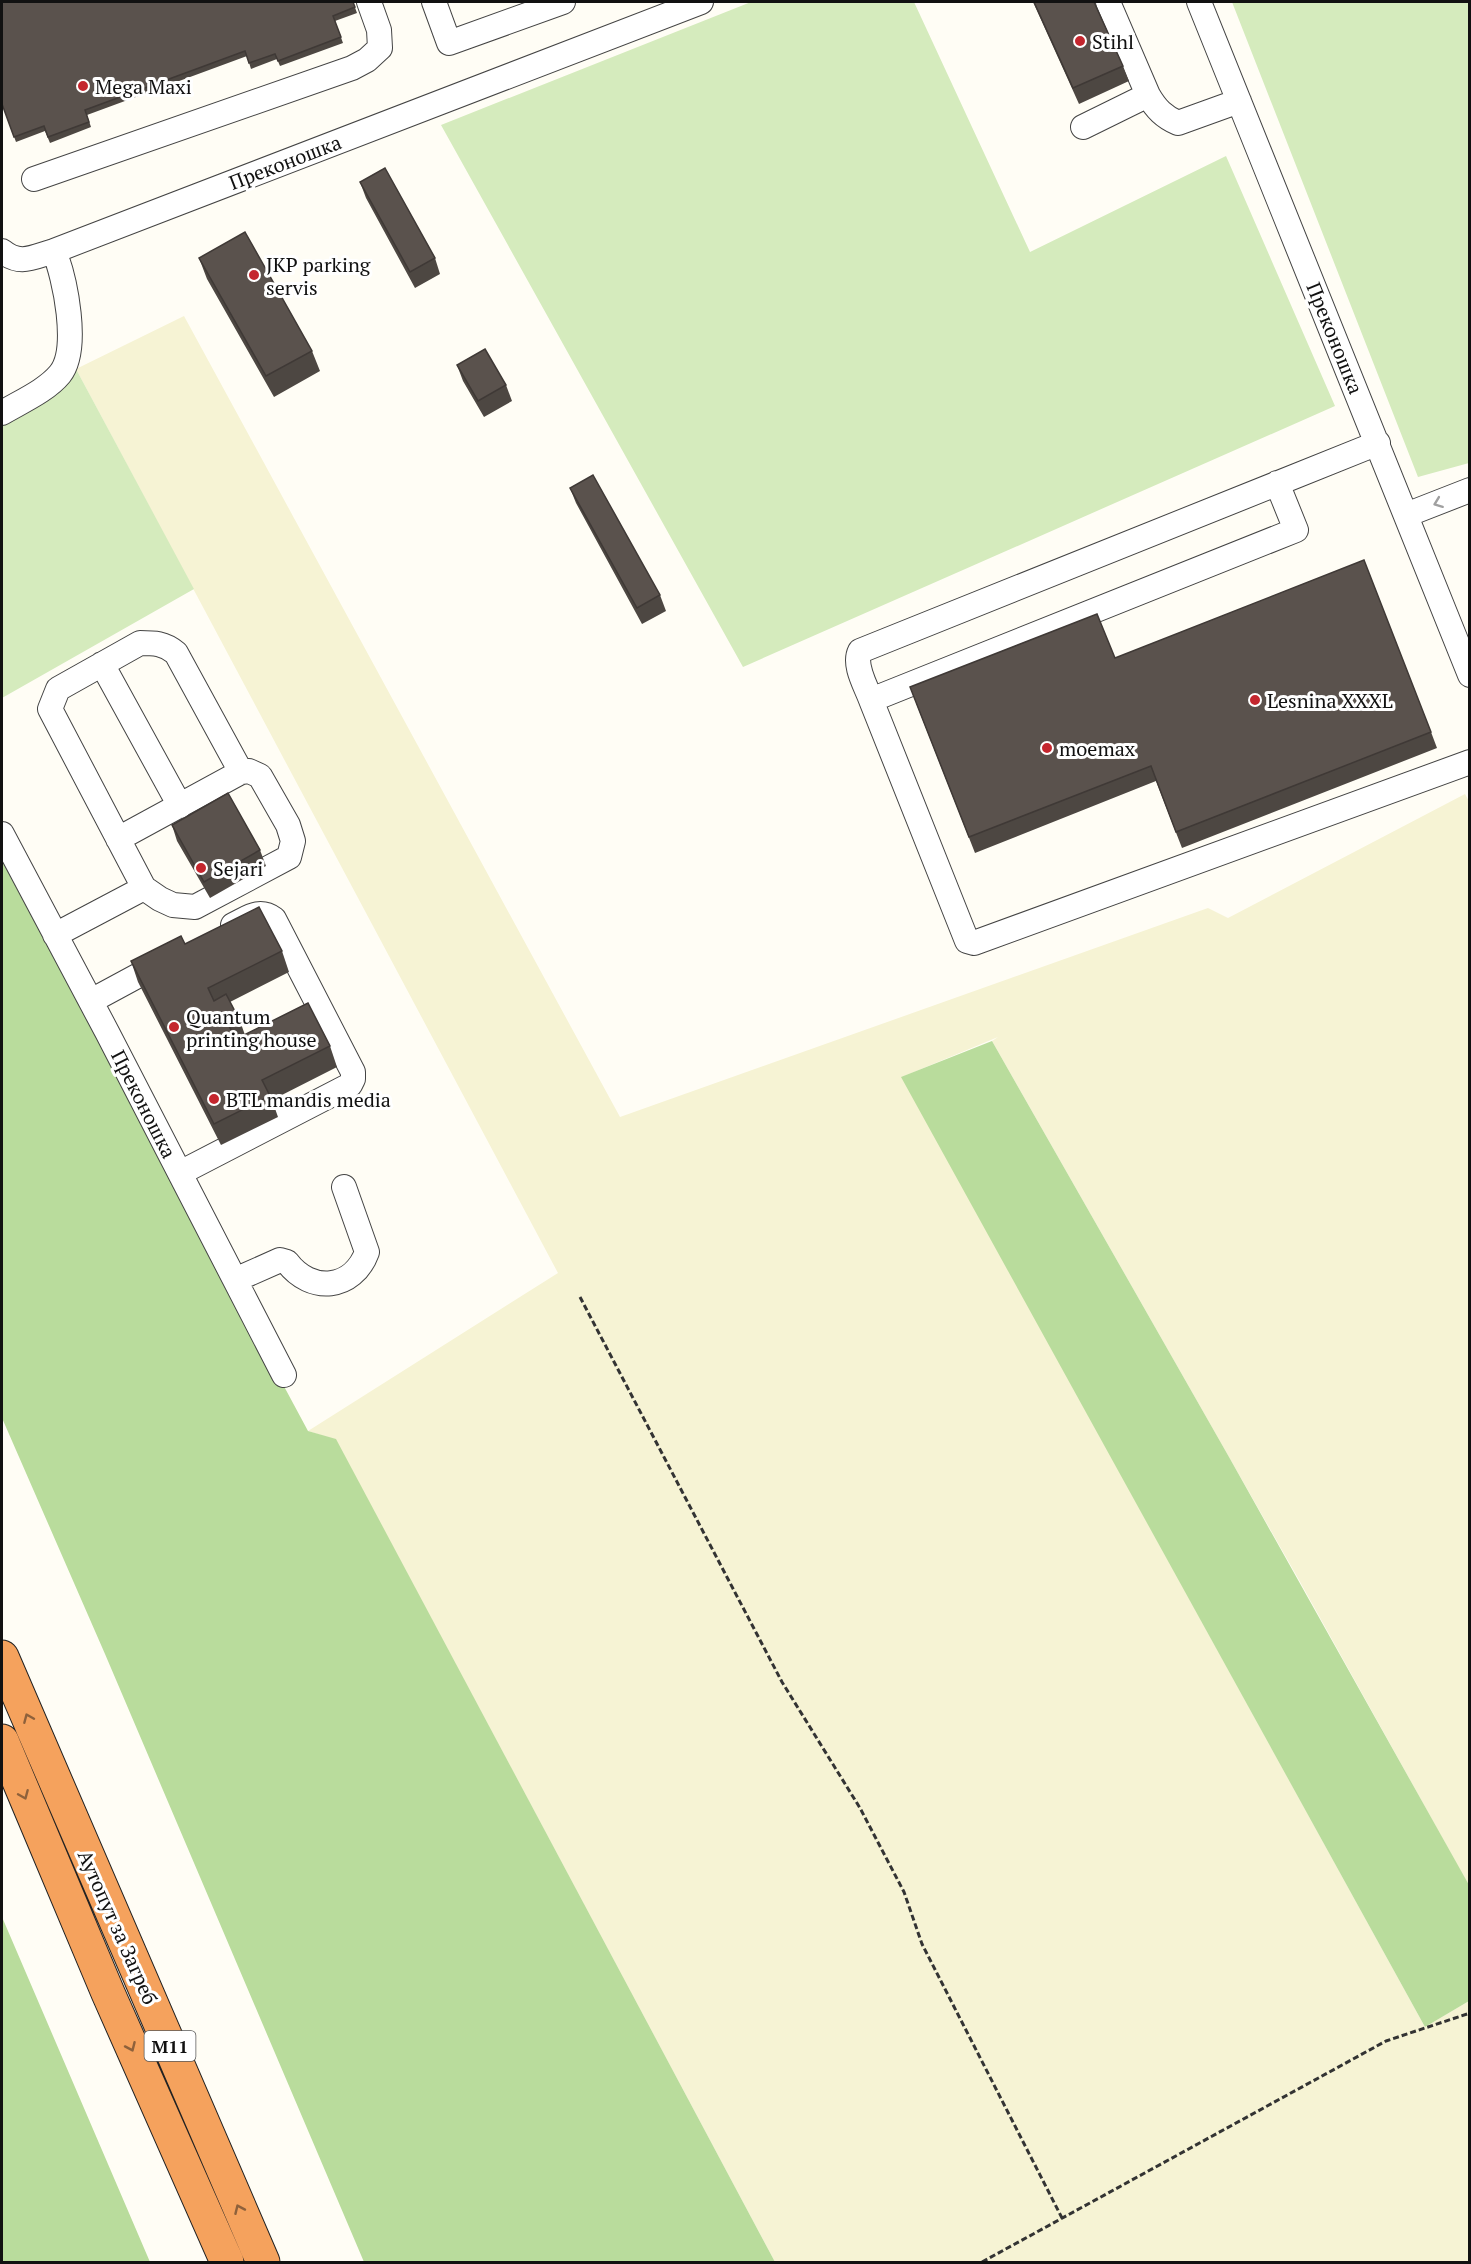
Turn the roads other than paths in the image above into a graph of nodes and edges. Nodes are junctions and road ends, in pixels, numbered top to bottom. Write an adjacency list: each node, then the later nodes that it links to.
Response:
1 (369, 2): 11 (street)
2 (434, 2): 7 (street)
3 (563, 2): 7 (street)
4 (701, 2): 13 (street, Преконошка)
5 (1108, 2): 8 (street)
6 (1199, 2): 9 (street, Преконошка)
7 (537, 6)
8 (1148, 95): 9 (street); 10 (street)
9 (1239, 101): 15 (street, Преконошка)
10 (1083, 127)
11 (34, 179)
12 (2, 251): 13 (street, Преконошка)
13 (54, 251): 14 (street)
14 (2, 413)
15 (1378, 443): 16 (street); 18 (street, Преконошка)
16 (1277, 483): 21 (street); 21 (street)
17 (1470, 490): 18 (street, one-way to 18)
18 (1406, 515): 20 (street, Преконошка)
19 (102, 664): 23 (street); 24 (street); 26 (street)
20 (1470, 675)
21 (871, 700): 22 (street)
22 (1470, 762)
23 (241, 772): 24 (street); 27 (street)
24 (180, 806): 26 (street)
25 (2, 834): 28 (street, Преконошка)
26 (118, 839): 27 (street)
27 (144, 888): 28 (street)
28 (55, 935): 31 (street, Преконошка)
29 (215, 935): 32 (street)
30 (184, 952): 31 (street)
31 (91, 1001): 32 (street, Преконошка)
32 (180, 1173): 34 (street, Преконошка)
33 (344, 1187): 34 (street)
34 (235, 1280): 35 (street, Преконошка)
35 (284, 1375)
36 (2, 1657): 39 (highway, Аутопут за Загреб / M11, one-way to 36)
37 (2, 1741): 38 (highway, Аутопут за Загреб / M11, one-way to 38)
38 (227, 2262)
39 (263, 2262)

